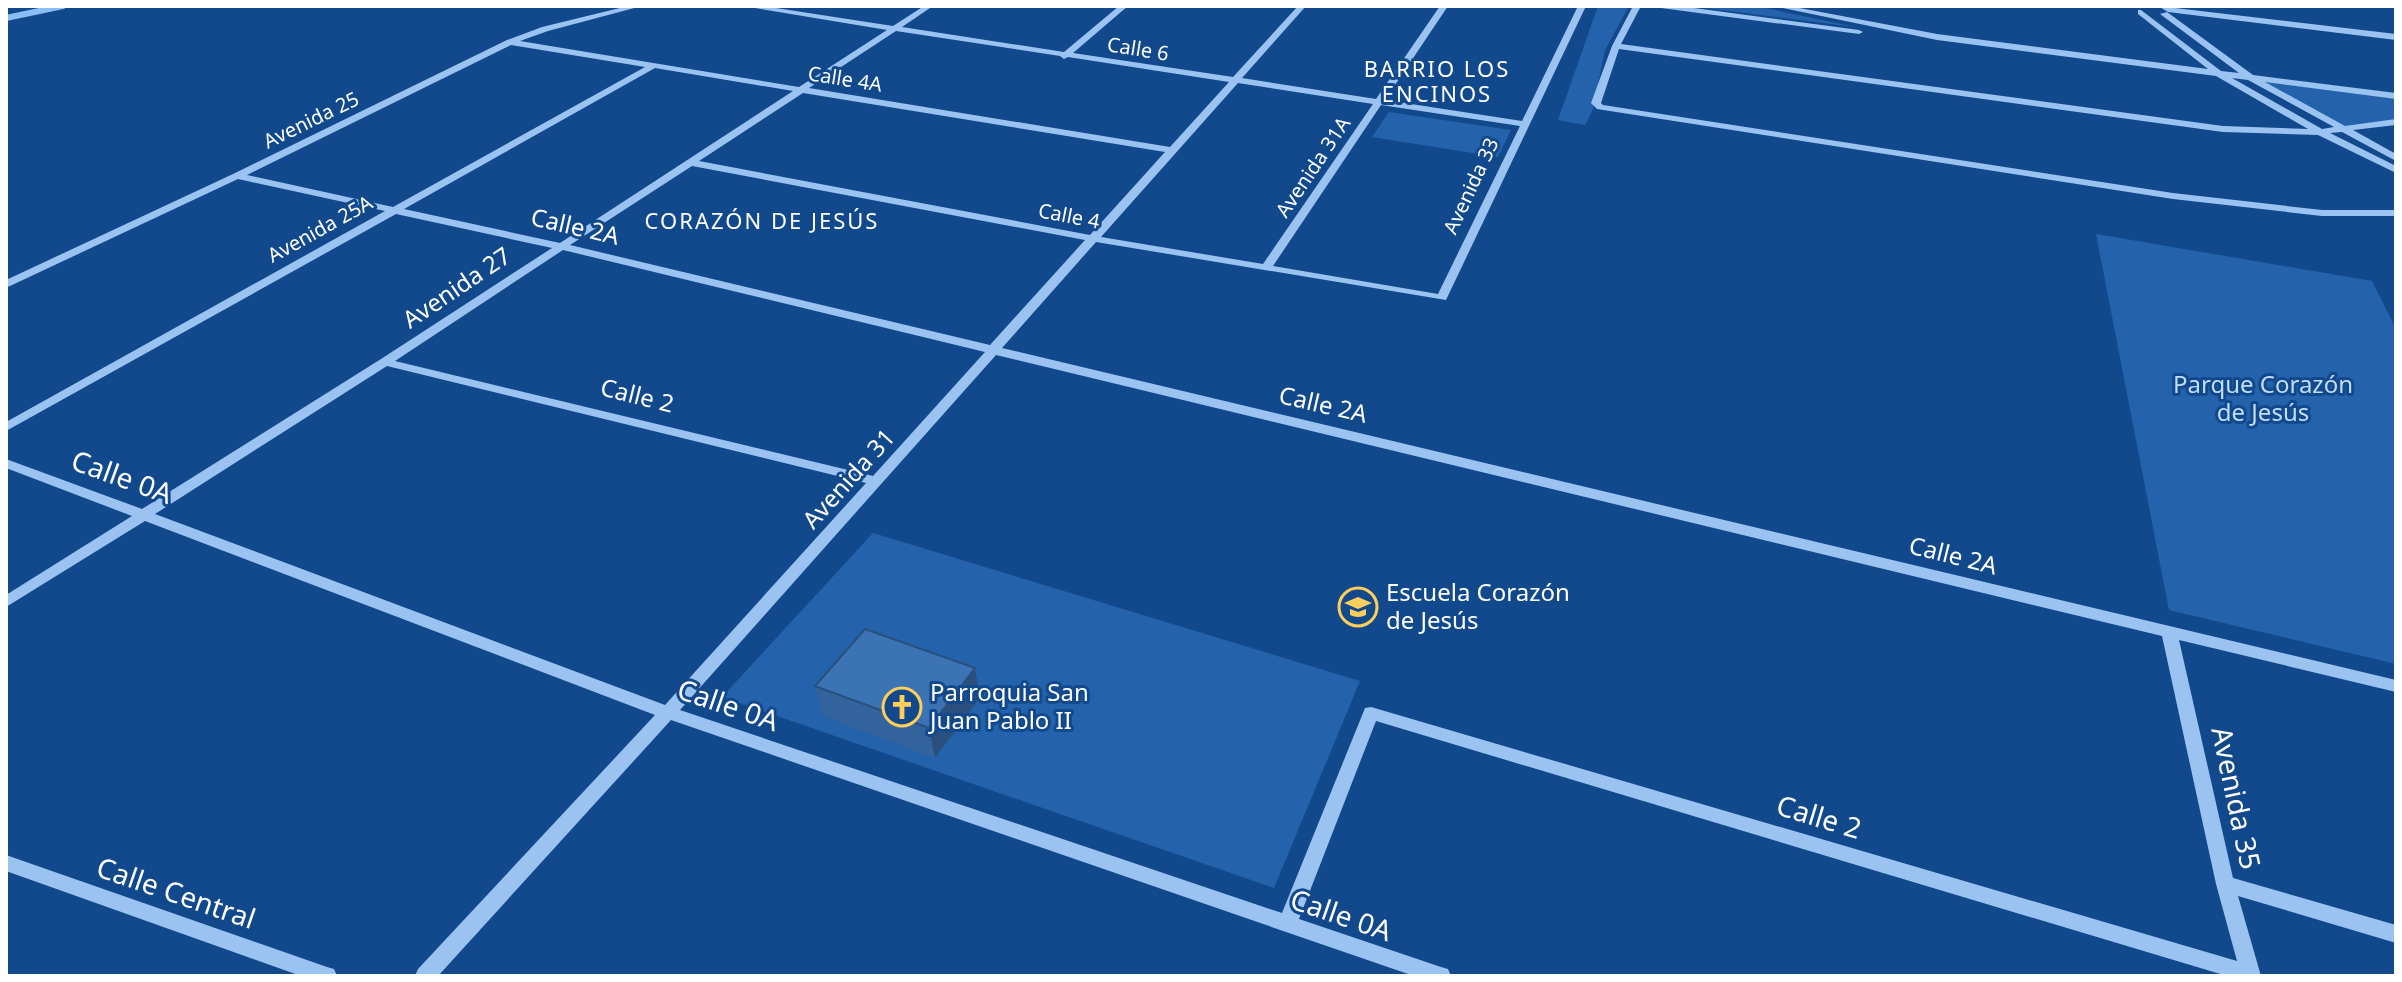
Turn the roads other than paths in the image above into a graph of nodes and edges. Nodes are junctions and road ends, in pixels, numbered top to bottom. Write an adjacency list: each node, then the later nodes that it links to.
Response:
1 (638, 6): 17 (street, Avenida 25)
2 (747, 6): 14 (street, Calle 6)
3 (929, 6): 14 (street, Avenida 27)
4 (1124, 6): 19 (street)
5 (1302, 6): 23 (street, Avenida 31)
6 (1444, 6): 26 (street, Avenida 31A)
7 (1582, 6): 28 (street, Avenida 33)
8 (1637, 6): 18 (street)
9 (1661, 6): 16 (street)
10 (1777, 6): 16 (street)
11 (2130, 7): 13 (street)
12 (2165, 10): 13 (street); 15 (street); 22 (street)
13 (2141, 12): 21 (street)
14 (898, 27): 19 (street, Calle 6); 24 (street, Avenida 27)
15 (2396, 37)
16 (1938, 40): 21 (street)
17 (510, 42): 20 (street, Calle 4A); 35 (street, Avenida 25)
18 (1616, 46): 30 (street); 37 (street)
19 (1064, 56): 23 (street, Calle 6)
20 (653, 66): 24 (street, Calle 4A); 36 (street, Avenida 25A)
21 (2221, 75): 22 (street); 30 (street)
22 (2253, 79): 25 (street); 29 (street)
23 (1236, 83): 26 (street, Calle 6); 31 (street, Avenida 31)
24 (802, 90): 31 (street, Calle 4A); 33 (street, Avenida 27)
25 (2396, 96)
26 (1377, 103): 28 (street, Calle 6); 40 (street, Avenida 31A)
27 (2396, 122): 29 (street)
28 (1525, 124): 42 (street, Avenida 33)
29 (2340, 129): 30 (street); 32 (street)
30 (2320, 132): 34 (street)
31 (1174, 151): 38 (street, Avenida 31)
32 (2396, 158)
33 (689, 162): 38 (street, Calle 4); 39 (street, Avenida 27)
34 (2396, 170)
35 (237, 176): 36 (street, Calle 2A); 41 (street, Avenida 25)
36 (393, 209): 39 (street, Calle 2A); 45 (street, Avenida 25A)
37 (2396, 213)
38 (1095, 239): 40 (street, Calle 4); 43 (street, Avenida 31)
39 (559, 246): 43 (street, Calle 2A); 44 (street, Avenida 27)
40 (1266, 268): 42 (street, Calle 4)
41 (6, 284)
42 (1442, 298)
43 (996, 349): 47 (street, Avenida 31); 50 (street, Calle 2A)
44 (385, 362): 47 (street, Calle 2); 48 (street, Avenida 27)
45 (6, 427)
46 (6, 463): 48 (street, Calle 0A)
47 (877, 481): 52 (street, Avenida 31)
48 (148, 514): 49 (street, Avenida 27); 52 (street, Calle 0A)
49 (6, 602)
50 (2169, 631): 51 (street, Calle 2A); 54 (street, Avenida 35)
51 (2396, 686)
52 (668, 713): 55 (street, Calle 0A); 59 (street, Avenida 31)
53 (6, 863): 58 (street, Calle Central)
54 (2225, 884): 56 (street); 57 (street, Avenida 35)
55 (1287, 924): 57 (street, Calle 2); 60 (street, Calle 0A)
56 (2396, 934)
57 (2251, 975)
58 (327, 976)
59 (425, 976)
60 (1441, 976)

